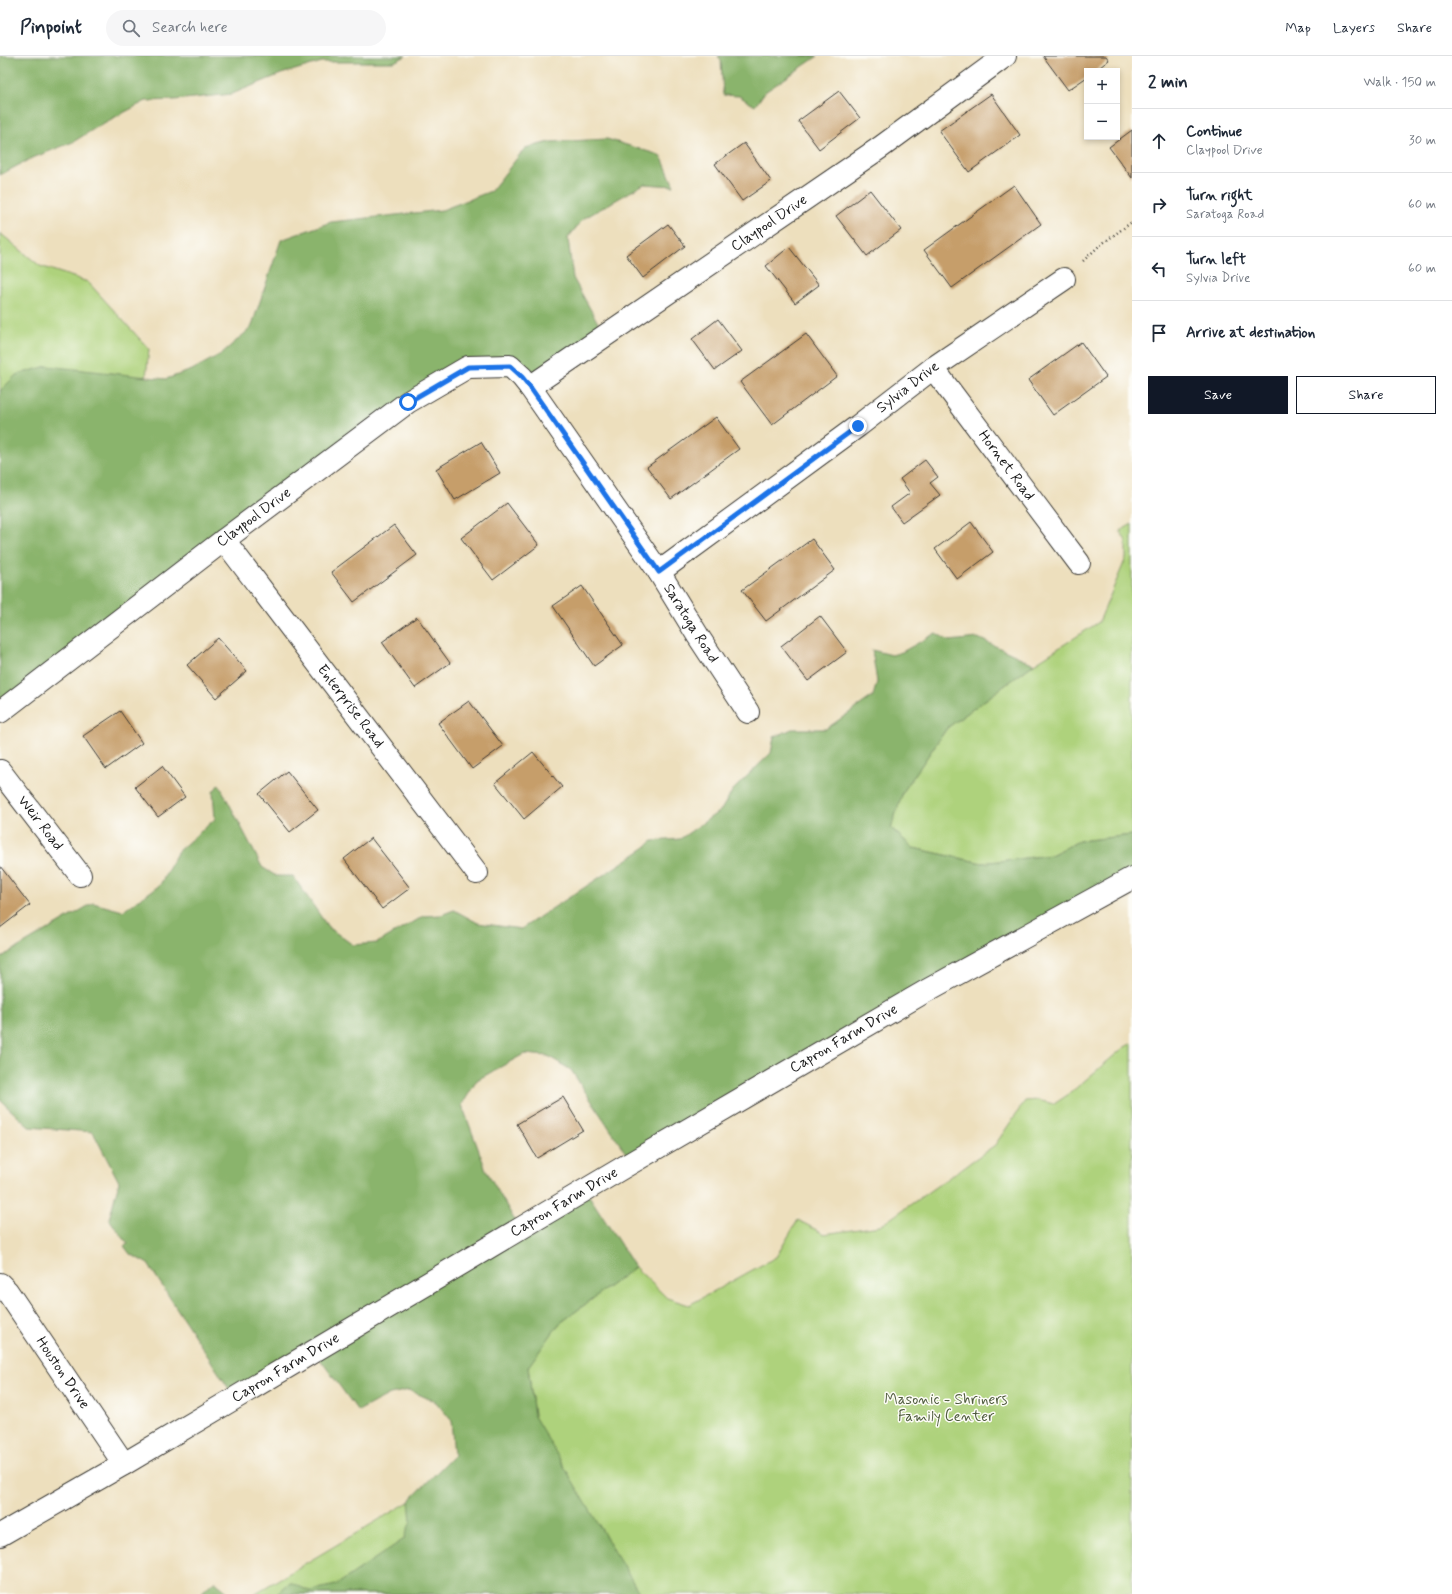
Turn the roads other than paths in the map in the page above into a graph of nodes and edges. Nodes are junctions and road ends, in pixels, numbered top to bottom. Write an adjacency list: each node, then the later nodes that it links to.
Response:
1 (1006, 56): 4 (street, Claypool Drive)
2 (1064, 279): 3 (street, Sylvia Drive)
3 (933, 368): 6 (street, Hornet Road); 7 (street, Sylvia Drive)
4 (526, 382): 5 (street, Claypool Drive); 7 (street, Saratoga Road)
5 (224, 540): 8 (street, Claypool Drive); 11 (street, Enterprise Road)
6 (1079, 563)
7 (659, 572): 9 (street, Saratoga Road)
8 (0, 712)
9 (748, 712)
10 (0, 772): 12 (street, Weir Road)
11 (477, 873)
12 (80, 875)
13 (1132, 878): 15 (street, Capron Farm Drive)
14 (0, 1284): 15 (street, Houston Drive)
15 (124, 1464): 16 (street, Capron Farm Drive)
16 (0, 1535)

